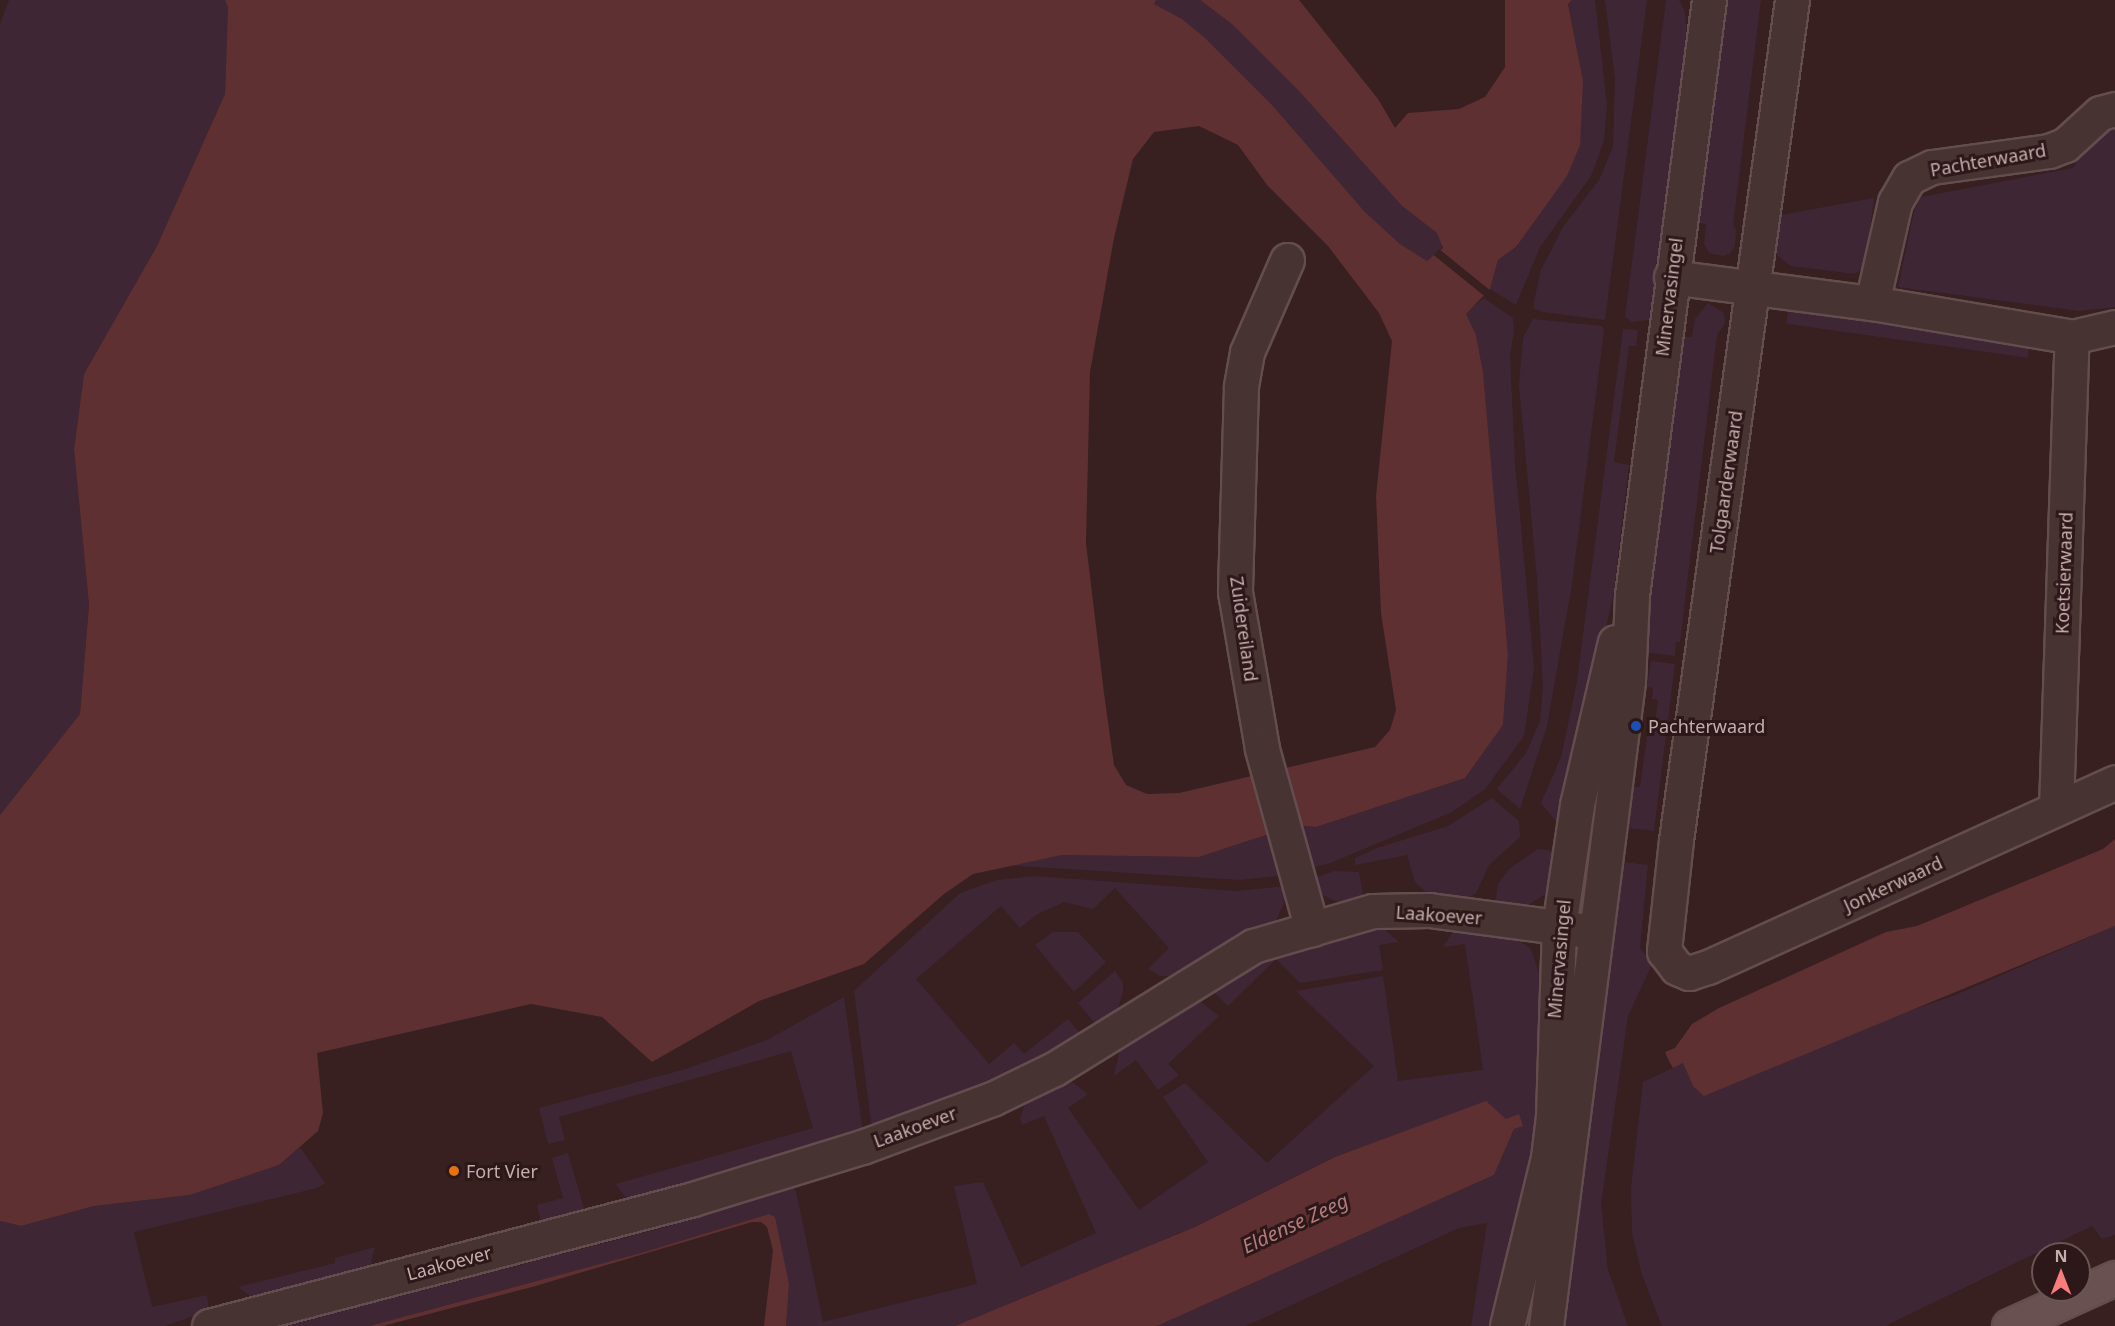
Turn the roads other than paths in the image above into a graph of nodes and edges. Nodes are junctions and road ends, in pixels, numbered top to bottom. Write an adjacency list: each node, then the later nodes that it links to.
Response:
1 (1709, 0): 5 (street, Minervasingel)
2 (1792, 0): 6 (street, Tolgaarderwaard)
3 (2115, 109): 7 (street, Pachterwaard)
4 (1287, 260): 14 (street, Zuidereiland)
5 (1671, 277): 6 (street); 10 (street, Minervasingel)
6 (1754, 290): 7 (street); 16 (street, Tolgaarderwaard)
7 (1872, 303): 9 (street)
8 (2115, 327): 9 (street)
9 (2072, 338): 12 (street, Koetsierwaard)
10 (1632, 595): 13 (street, Minervasingel); 15 (street, Minervasingel)
11 (2115, 782): 12 (street, Jonkerwaard)
12 (2056, 808): 16 (street, Jonkerwaard)
13 (1559, 927): 14 (street, Laakoever); 15 (street, Laakoever); 19 (street, Minervasingel)
14 (1312, 929): 18 (street, Laakoever)
15 (1595, 932): 20 (street, Minervasingel)
16 (1671, 963)
17 (2115, 1278): 21 (main road)
18 (209, 1326)
19 (1507, 1326)
20 (1546, 1326)
21 (2008, 1326)

